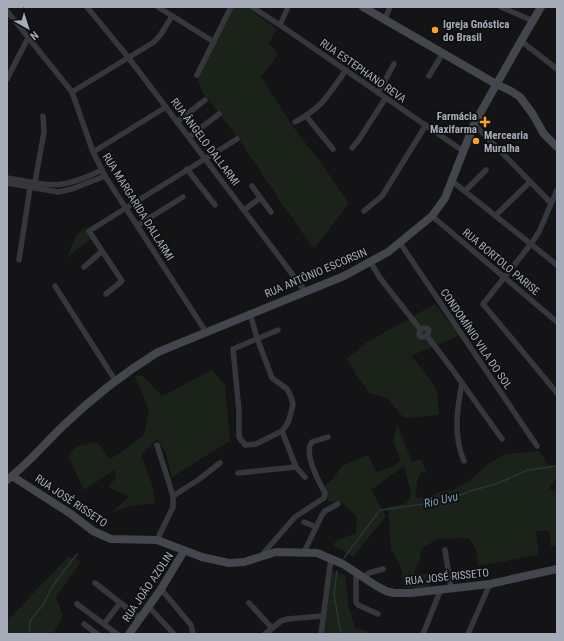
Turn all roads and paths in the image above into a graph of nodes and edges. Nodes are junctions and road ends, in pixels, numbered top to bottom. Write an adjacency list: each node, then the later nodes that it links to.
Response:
1 (86, 7): 19 (street, RUA ÂNGELO DALLARMI)
2 (158, 7): 11 (street)
3 (231, 7): 17 (street)
4 (252, 7): 14 (street, RUA ESTEPHANO REVA)
5 (288, 7): 14 (street)
6 (363, 7): 12 (main road)
7 (390, 7): 12 (street)
8 (501, 7): 13 (street)
9 (542, 7): 13 (main road, RUA ANTÔNIO ESCORSIN)
10 (7, 11): 15 (street, RUA MARGARIDA DALLARMI)
11 (172, 16): 17 (street); 19 (street)
12 (385, 19): 18 (main road)
13 (533, 21): 16 (main road, RUA ANTÔNIO ESCORSIN)
14 (280, 25): 22 (street, RUA ESTEPHANO REVA)
15 (28, 38): 24 (street); 27 (street, RUA MARGARIDA DALLARMI)
16 (521, 41): 21 (street); 26 (main road, RUA ANTÔNIO ESCORSIN)
17 (214, 42): 23 (street)
18 (443, 53): 25 (street); 26 (main road)
19 (128, 57): 27 (street); 31 (street, RUA ÂNGELO DALLARMI)
20 (394, 64): 28 (street)
21 (557, 69)
22 (346, 70): 28 (street, RUA ESTEPHANO REVA); 34 (street)
23 (197, 75)
24 (8, 76)
25 (429, 76)
26 (496, 84): 37 (main road, RUA ANTÔNIO ESCORSIN); 41 (main road)
27 (72, 92): 45 (street, RUA MARGARIDA DALLARMI)
28 (378, 93): 29 (street, RUA ESTEPHANO REVA)
29 (385, 99): 38 (street, RUA ESTEPHANO REVA); 42 (street)
30 (205, 100): 35 (street)
31 (166, 107): 35 (street, RUA ÂNGELO DALLARMI); 45 (street)
32 (219, 114): 39 (street)
33 (43, 116): 54 (street)
34 (306, 116): 36 (street); 43 (street)
35 (177, 122): 39 (street, RUA ÂNGELO DALLARMI)
36 (295, 122)
37 (474, 124): 44 (main road, RUA ANTÔNIO ESCORSIN); 55 (street)
38 (426, 125): 44 (street, RUA ESTEPHANO REVA); 68 (street)
39 (189, 137): 46 (street, RUA ÂNGELO DALLARMI)
40 (237, 139): 46 (street)
41 (557, 147)
42 (352, 148)
43 (332, 149)
44 (463, 151): 53 (main road, RUA ANTÔNIO ESCORSIN)
45 (93, 152): 48 (street, RUA MARGARIDA DALLARMI)
46 (205, 158): 47 (street); 67 (street, RUA ÂNGELO DALLARMI)
47 (187, 169): 65 (street); 66 (street)
48 (102, 170): 50 (street, RUA MARGARIDA DALLARMI); 52 (street)
49 (486, 170): 61 (street)
50 (105, 176): 58 (street); 66 (street, RUA MARGARIDA DALLARMI)
51 (7, 178): 54 (street)
52 (78, 180): 54 (street); 58 (street)
53 (452, 181): 61 (street); 71 (main road, RUA ANTÔNIO ESCORSIN)
54 (35, 182)
55 (530, 182): 64 (street); 70 (street)
56 (7, 183): 59 (street)
57 (252, 186): 63 (street)
58 (80, 187): 59 (street)
59 (30, 188): 76 (street)
60 (557, 190): 64 (street)
61 (465, 191): 70 (street)
62 (183, 197): 72 (street)
63 (260, 198): 67 (street); 69 (street)
64 (551, 203): 74 (street)
65 (215, 205)
66 (126, 208): 72 (street, RUA MARGARIDA DALLARMI); 75 (street)
67 (244, 210): 82 (street, RUA ÂNGELO DALLARMI)
68 (364, 210)
69 (271, 212)
70 (496, 215): 74 (street)
71 (432, 216): 73 (main road, RUA ANTÔNIO ESCORSIN); 80 (street, RUA BORTOLO PARISE)
72 (138, 225): 87 (street, RUA MARGARIDA DALLARMI)
73 (400, 243): 77 (main road, RUA ANTÔNIO ESCORSIN); 96 (street, CONDOMÍNIO VILA DO SOL)
74 (531, 244): 78 (street); 80 (street)
75 (102, 251): 79 (street); 83 (street)
76 (19, 260)
77 (371, 263): 82 (main road, RUA ANTÔNIO ESCORSIN); 90 (street)
78 (557, 265)
79 (84, 267)
80 (503, 278): 85 (street, RUA BORTOLO PARISE); 91 (street)
81 (55, 286): 89 (street)
82 (305, 291): 84 (main road, RUA ANTÔNIO ESCORSIN)
83 (106, 294)
84 (250, 313): 87 (main road, RUA ANTÔNIO ESCORSIN); 88 (street)
85 (557, 322)
86 (278, 330): 88 (street)
87 (206, 332): 89 (main road, RUA ANTÔNIO ESCORSIN)
88 (257, 338): 92 (street); 92 (street)
89 (115, 380): 102 (main road, RUA ANTÔNIO ESCORSIN)
90 (462, 383): 94 (street); 97 (street)
91 (557, 393)
92 (282, 431): 99 (street)
93 (328, 437): 111 (street)
94 (502, 439)
95 (157, 445): 103 (street)
96 (537, 446)
97 (464, 461)
98 (220, 463): 103 (street)
99 (296, 467): 100 (street); 101 (street)
100 (238, 473)
101 (306, 477)
102 (9, 478): 107 (main road, RUA JOSÉ RISSETO)
103 (173, 496): 107 (street)
104 (338, 504): 106 (street)
105 (304, 522): 106 (street)
106 (316, 527): 110 (street)
107 (157, 540): 109 (main road, RUA JOSÉ RISSETO)
108 (444, 550): 119 (street)
109 (184, 551): 111 (main road, RUA JOSÉ RISSETO); 120 (main road, RUA JOÃO AZOLIN)
110 (304, 552): 111 (main road, RUA JOSÉ RISSETO); 112 (main road, RUA JOSÉ RISSETO)
111 (259, 558)
112 (331, 558): 115 (main road, RUA JOSÉ RISSETO); 128 (street)
113 (383, 569): 116 (street)
114 (557, 569): 118 (main road, RUA JOSÉ RISSETO)
115 (356, 572): 116 (main road, RUA JOSÉ RISSETO); 126 (street)
116 (364, 578): 121 (main road, RUA JOSÉ RISSETO)
117 (95, 583): 122 (street)
118 (490, 584): 119 (main road, RUA JOSÉ RISSETO); 140 (street)
119 (451, 588): 121 (main road, RUA JOSÉ RISSETO)
120 (162, 589): 125 (main road, RUA JOÃO AZOLIN); 136 (street)
121 (441, 590): 139 (street)
122 (120, 603): 127 (street); 130 (street)
123 (249, 603): 131 (street)
124 (77, 604): 130 (street)
125 (149, 607): 134 (main road, RUA JOÃO AZOLIN); 135 (street)
126 (378, 614)
127 (136, 615)
128 (322, 616): 131 (street); 138 (street)
129 (84, 624): 132 (street)
130 (104, 624): 133 (street)
131 (272, 628): 137 (street)
132 (97, 634)
133 (118, 634)
134 (129, 634)
135 (174, 634)
136 (193, 634)
137 (264, 634)
138 (321, 634)
139 (423, 634)
140 (468, 634)

